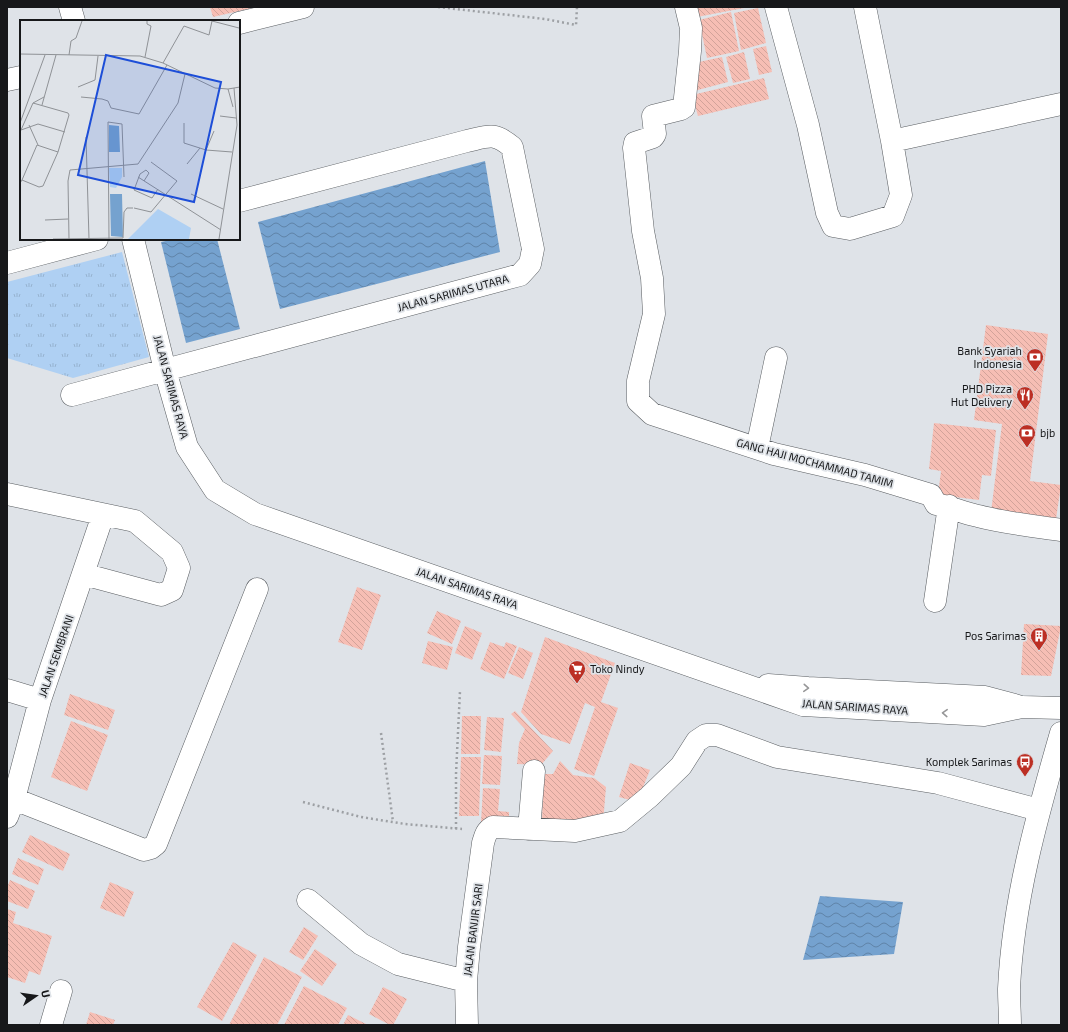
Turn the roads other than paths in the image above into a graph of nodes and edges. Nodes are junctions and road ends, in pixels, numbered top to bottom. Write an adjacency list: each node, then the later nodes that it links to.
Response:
1 (70, 7): 6 (main road)
2 (303, 7): 7 (main road)
3 (686, 7): 19 (main road, GANG HAJI MOCHAMMAD TAMIM)
4 (776, 7): 11 (main road)
5 (865, 7): 11 (main road)
6 (74, 20)
7 (240, 22)
8 (20, 77): 9 (main road)
9 (7, 80)
10 (1061, 104): 11 (main road)
11 (892, 141)
12 (240, 201): 17 (main road, JALAN SARIMAS UTARA)
13 (93, 240): 15 (main road)
14 (133, 240): 17 (main road, JALAN SARIMAS RAYA)
15 (7, 263)
16 (776, 358): 19 (main road)
17 (165, 370): 18 (main road, JALAN SARIMAS UTARA); 27 (main road, JALAN SARIMAS RAYA)
18 (72, 395)
19 (756, 448): 21 (main road, GANG HAJI MOCHAMMAD TAMIM)
20 (7, 494): 22 (main road)
21 (949, 506): 23 (main road, GANG HAJI MOCHAMMAD TAMIM); 26 (main road)
22 (104, 515): 24 (main road, JALAN SEMBRANI); 24 (main road)
23 (1061, 530)
24 (83, 574): 29 (main road, JALAN SEMBRANI)
25 (257, 589): 34 (main road)
26 (934, 602)
27 (739, 682): 30 (main road, one-way to 30); 30 (main road, JALAN SARIMAS RAYA, one-way to 27)
28 (7, 690): 29 (main road)
29 (40, 700): 34 (main road, JALAN SEMBRANI)
30 (1022, 707): 31 (main road)
31 (1061, 708)
32 (1061, 733): 35 (main road)
33 (534, 770): 36 (main road)
34 (9, 803)
35 (1039, 810): 36 (main road); 42 (main road)
36 (529, 829): 38 (main road, JALAN BANJIR SARI)
37 (308, 900): 38 (main road)
38 (466, 981): 41 (main road, JALAN BANJIR SARI)
39 (61, 991): 40 (main road)
40 (51, 1025)
41 (467, 1025)
42 (1010, 1025)

